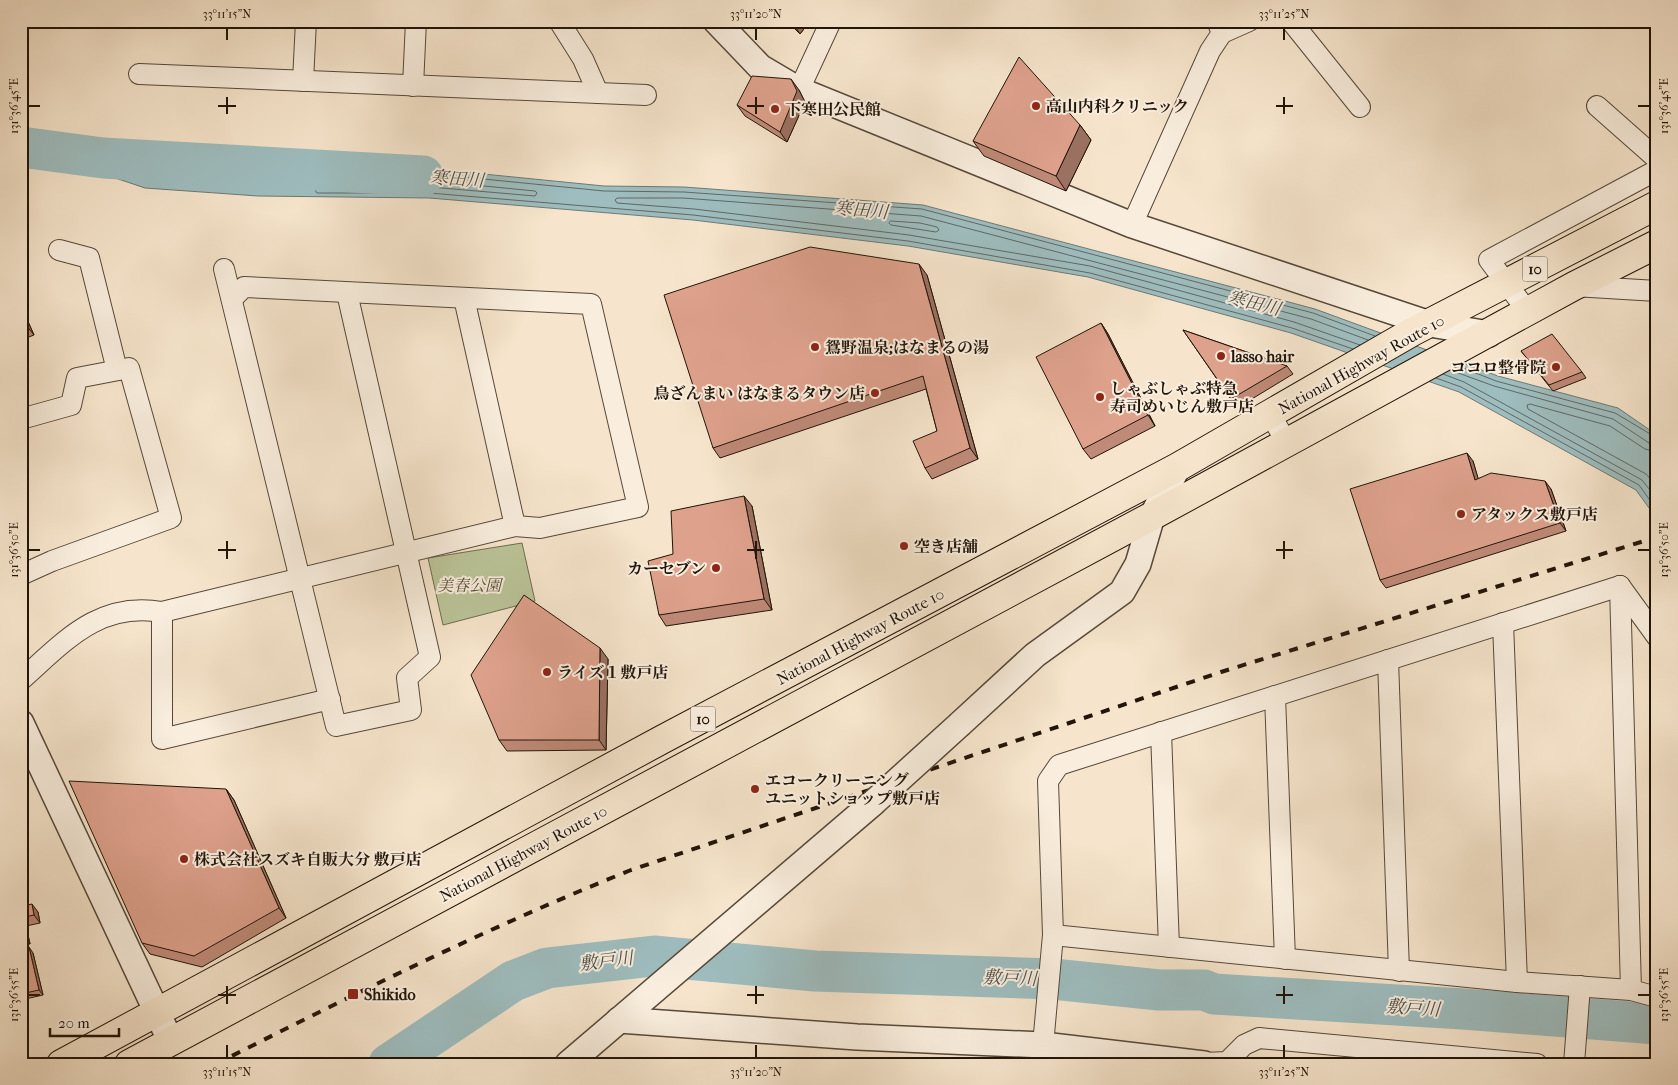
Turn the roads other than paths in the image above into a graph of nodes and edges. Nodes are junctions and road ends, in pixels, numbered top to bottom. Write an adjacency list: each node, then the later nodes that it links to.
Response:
1 (306, 21): 10 (street)
2 (416, 21): 11 (street)
3 (559, 21): 13 (street)
4 (831, 21): 12 (street)
5 (1249, 21): 8 (street)
6 (1291, 21): 16 (street)
7 (725, 25): 12 (street)
8 (1219, 27): 20 (street)
9 (139, 74): 10 (street)
10 (303, 81): 11 (street)
11 (413, 86): 13 (street)
12 (799, 90): 20 (street)
13 (598, 93): 14 (street)
14 (646, 95)
15 (1597, 106): 17 (street)
16 (1360, 107)
17 (1657, 159)
18 (1657, 170): 24 (street)
19 (1657, 204): 24 (highway, National Highway Route 10 / 10)
20 (1132, 225): 31 (street)
21 (1657, 244): 25 (highway, National Highway Route 10 / 10)
22 (59, 250): 33 (street)
23 (224, 269): 29 (street)
24 (1507, 284): 30 (street); 31 (highway, National Highway Route 10 / 10)
25 (1574, 286): 26 (street); 30 (highway, National Highway Route 10 / 10)
26 (1657, 290)
27 (347, 292): 28 (street); 29 (street); 40 (street)
28 (464, 298): 39 (street); 39 (street)
29 (232, 299): 42 (street)
30 (1528, 312): 32 (highway, National Highway Route 10 / 10)
31 (1421, 328): 32 (street); 34 (highway, National Highway Route 10 / 10)
32 (1489, 334): 36 (highway, National Highway Route 10 / 10)
33 (117, 370): 35 (street); 41 (street)
34 (1270, 414): 36 (street); 37 (highway, National Highway Route 10 / 10)
35 (21, 419)
36 (1287, 443): 38 (highway, National Highway Route 10 / 10)
37 (1178, 467): 38 (street); 61 (highway, National Highway Route 10 / 10)
38 (1152, 516): 62 (street, bridge); 64 (highway, National Highway Route 10 / 10)
39 (515, 526): 40 (street)
40 (406, 552): 42 (street); 50 (street)
41 (21, 575)
42 (300, 578): 44 (street); 50 (street)
43 (1620, 586): 45 (street); 46 (street); 58 (street)
44 (162, 612): 48 (street); 50 (street)
45 (1503, 623): 47 (street); 57 (street)
46 (1657, 636)
47 (1388, 660): 49 (street); 56 (street)
48 (21, 680)
49 (1275, 696): 52 (street); 55 (street)
50 (330, 699)
51 (21, 723): 61 (street)
52 (1161, 732): 53 (street); 54 (street)
53 (1053, 935): 54 (street); 63 (street)
54 (1169, 947): 55 (street)
55 (1285, 959): 56 (street)
56 (1399, 971): 57 (street)
57 (1517, 982): 59 (street)
58 (1631, 990): 59 (street); 60 (street)
59 (1579, 995): 65 (street)
60 (1657, 997)
61 (156, 1012): 64 (street); 67 (highway, National Highway Route 10 / 10)
62 (619, 1020): 63 (street); 69 (street)
63 (1044, 1035): 66 (street)
64 (171, 1042): 68 (highway, National Highway Route 10 / 10)
65 (1574, 1059)
66 (1203, 1063): 70 (street)
67 (61, 1064)
68 (130, 1064)
69 (568, 1064)
70 (1537, 1064)

